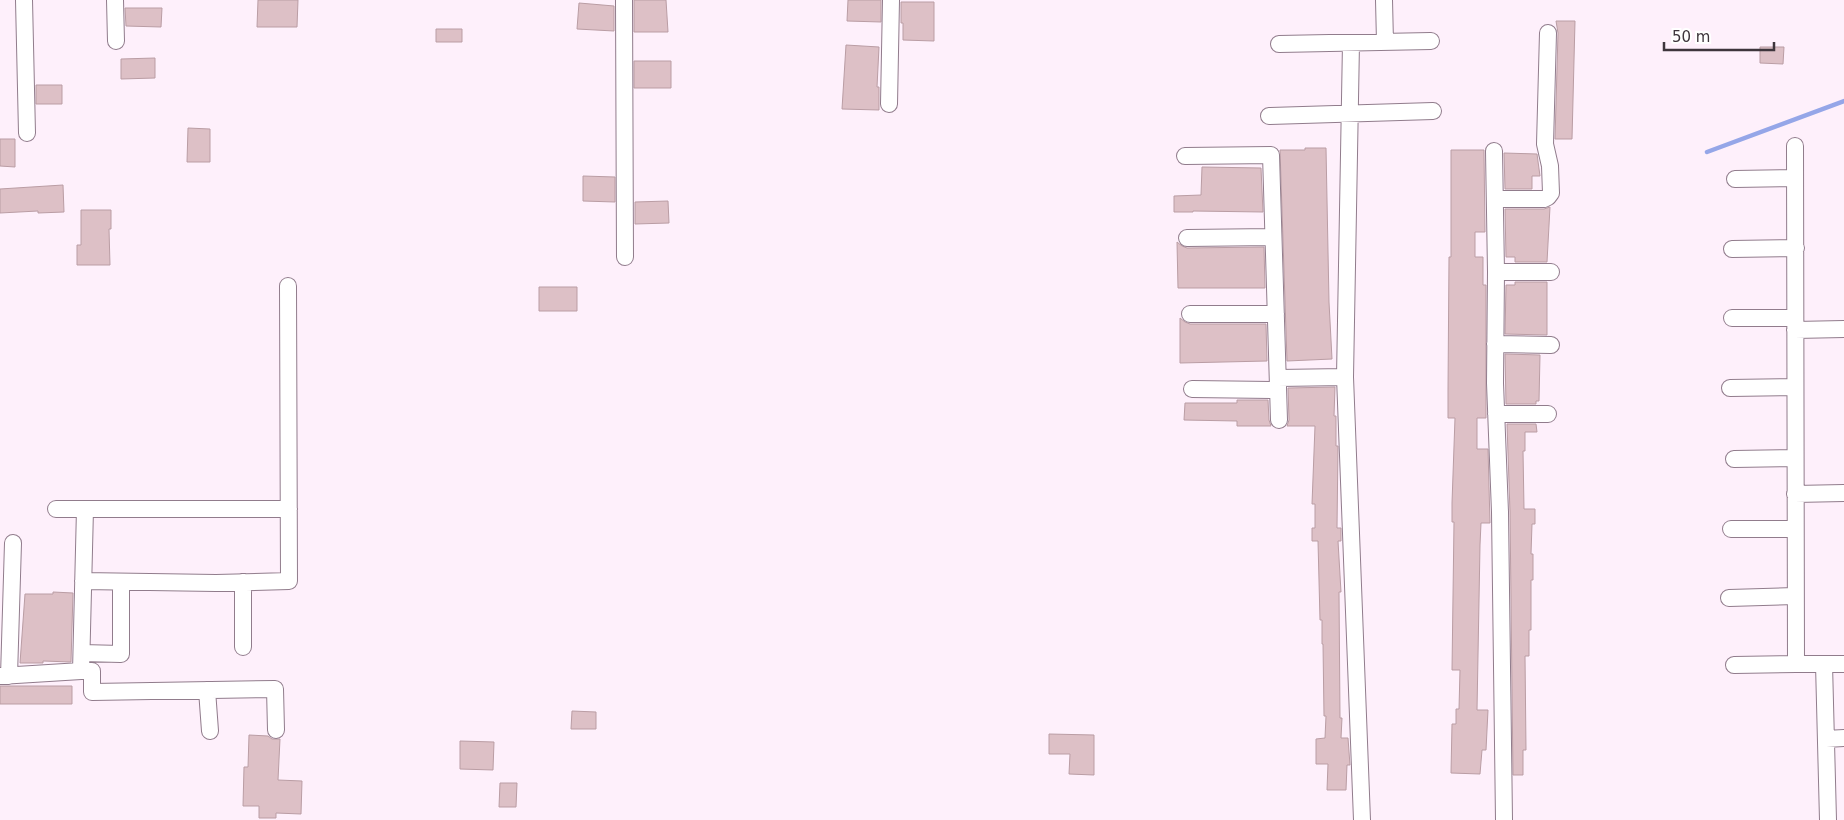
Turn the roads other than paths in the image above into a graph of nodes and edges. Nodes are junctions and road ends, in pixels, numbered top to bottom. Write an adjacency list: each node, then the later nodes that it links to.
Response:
1 (24, 0): 16 (street)
2 (115, 0): 7 (street)
3 (624, 0): 27 (street)
4 (891, 0): 12 (street)
5 (1384, 0): 9 (street)
6 (1548, 33): 22 (street)
7 (116, 41)
8 (1430, 41): 9 (street)
9 (1385, 42): 10 (street)
10 (1351, 43): 11 (street); 14 (street)
11 (1278, 44)
12 (889, 104)
13 (1432, 111): 14 (street)
14 (1349, 114): 15 (street); 38 (street)
15 (1269, 116)
16 (26, 133)
17 (1796, 146): 20 (street)
18 (1494, 151): 22 (street)
19 (1185, 156): 23 (street)
20 (1796, 178): 21 (street); 25 (street)
21 (1735, 179)
22 (1495, 199): 28 (street)
23 (1273, 237): 24 (street); 32 (street)
24 (1187, 238)
25 (1796, 248): 26 (street); 34 (street)
26 (1732, 249)
27 (625, 257)
28 (1496, 272): 29 (street); 36 (street)
29 (1551, 272)
30 (288, 286): 52 (street)
31 (1190, 314): 32 (street)
32 (1276, 314): 39 (street)
33 (1732, 318): 34 (street)
34 (1796, 324): 35 (street); 40 (street)
35 (1844, 329)
36 (1495, 344): 37 (street); 43 (street)
37 (1551, 345)
38 (1344, 377): 39 (street); 74 (street)
39 (1278, 384): 42 (street); 45 (street)
40 (1795, 387): 41 (street); 46 (street)
41 (1730, 388)
42 (1192, 389)
43 (1496, 414): 44 (street); 75 (street)
44 (1548, 414)
45 (1278, 420)
46 (1795, 458): 47 (street); 49 (street)
47 (1734, 460)
48 (1844, 493): 49 (street)
49 (1795, 494): 54 (street)
50 (56, 509): 51 (street)
51 (85, 509): 52 (street); 56 (street)
52 (288, 509): 58 (street)
53 (1731, 529): 54 (street)
54 (1795, 529): 59 (street)
55 (13, 543): 68 (street)
56 (83, 581): 57 (street); 62 (street)
57 (121, 582): 58 (street); 62 (street)
58 (243, 582): 61 (street)
59 (1795, 596): 60 (street); 63 (street)
60 (1730, 598)
61 (243, 647)
62 (82, 653): 67 (street)
63 (1796, 664): 64 (street); 66 (street)
64 (1824, 664): 65 (street); 73 (street)
65 (1844, 664)
66 (1734, 665)
67 (80, 671): 68 (street); 69 (street)
68 (4, 676)
69 (207, 690): 70 (street); 71 (street)
70 (276, 730)
71 (210, 731)
72 (1844, 738): 73 (street)
73 (1826, 739): 76 (street)
74 (1362, 820)
75 (1504, 820)
76 (1828, 820)

